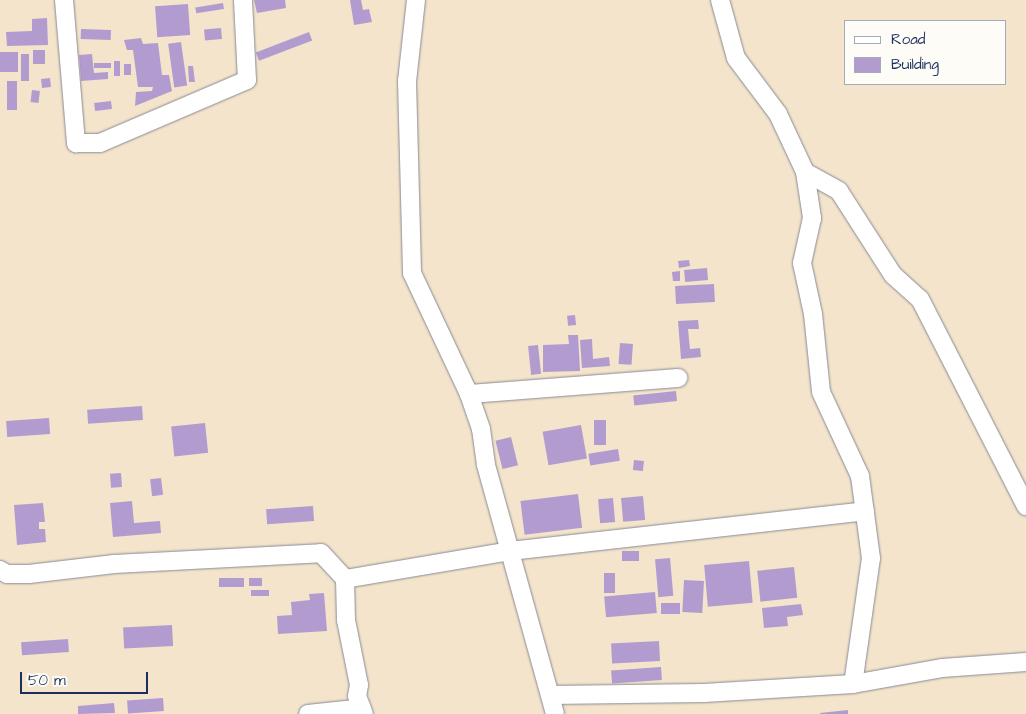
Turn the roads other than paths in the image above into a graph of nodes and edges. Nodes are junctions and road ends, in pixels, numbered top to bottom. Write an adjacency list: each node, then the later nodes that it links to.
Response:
1 (64, 0): 2 (street)
2 (243, 0)
3 (416, 0): 7 (street)
4 (720, 0): 5 (street)
5 (805, 172): 8 (street); 9 (street)
6 (678, 378): 7 (street)
7 (469, 394): 10 (street)
8 (1026, 506)
9 (865, 511): 10 (street); 14 (street)
10 (510, 551): 12 (street); 15 (street)
11 (0, 570): 12 (street)
12 (345, 579): 16 (street)
13 (1026, 662): 14 (street)
14 (853, 684): 15 (street)
15 (550, 695): 18 (street)
16 (363, 711): 17 (street)
17 (308, 714)
18 (555, 714)

